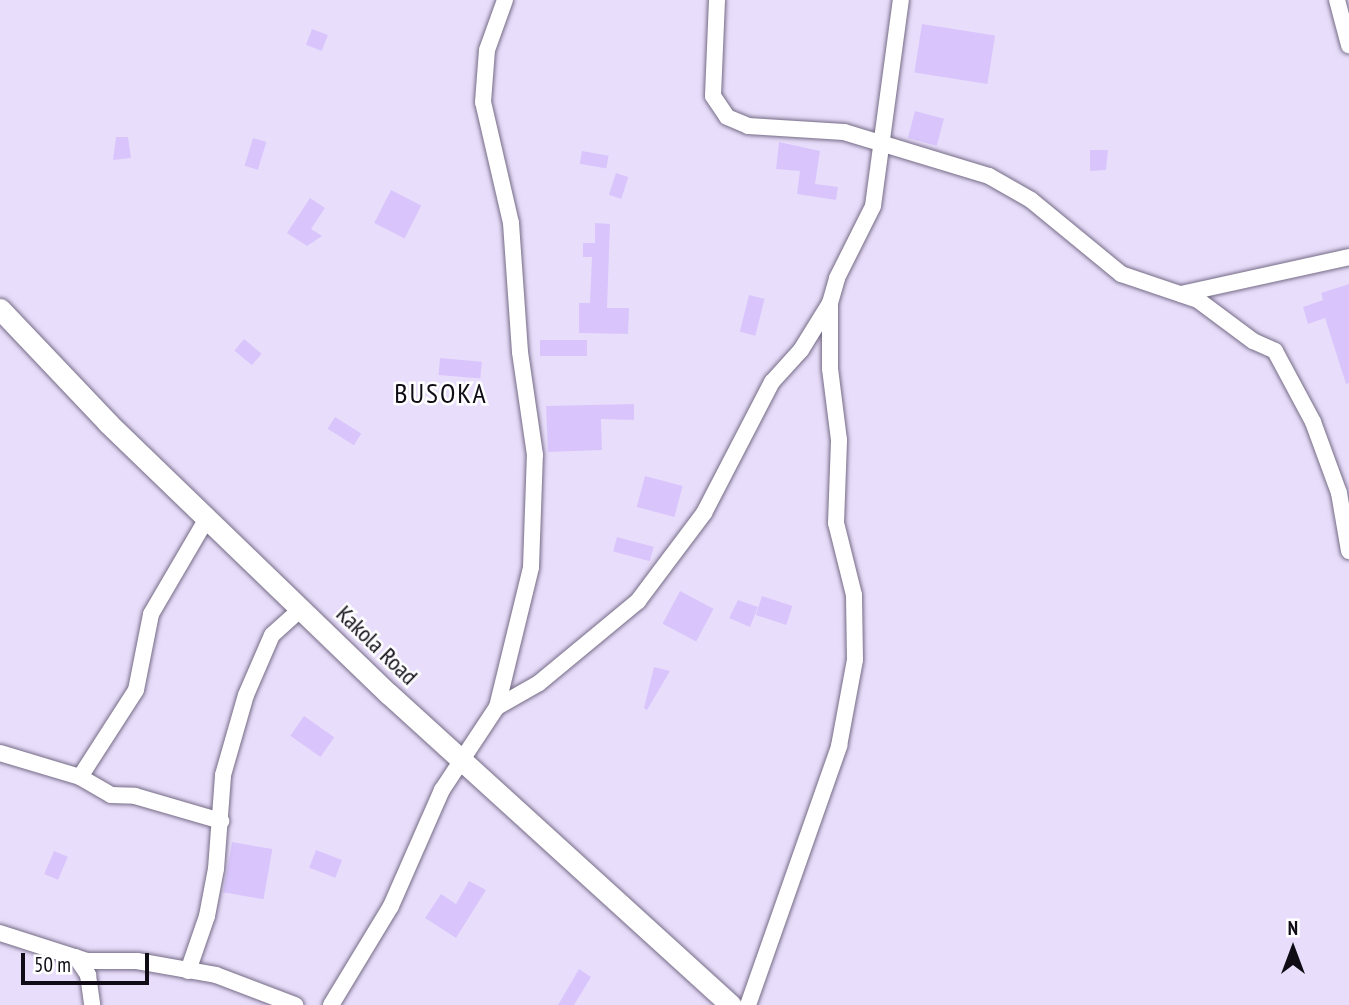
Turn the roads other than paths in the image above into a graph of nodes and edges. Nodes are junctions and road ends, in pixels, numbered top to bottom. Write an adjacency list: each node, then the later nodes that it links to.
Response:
1 (505, 0): 14 (street)
2 (716, 0): 6 (street)
3 (901, 0): 6 (street)
4 (1337, 0): 5 (street)
5 (1349, 45)
6 (885, 141): 8 (street); 9 (street)
7 (1349, 257): 8 (street)
8 (1181, 294): 12 (street)
9 (830, 303): 14 (street); 26 (street)
10 (0, 309): 11 (main road, Kakola Road)
11 (207, 518): 13 (main road, Kakola Road); 17 (street)
12 (1349, 551)
13 (301, 609): 16 (main road, Kakola Road); 18 (street)
14 (497, 707): 16 (street)
15 (0, 753): 17 (street)
16 (464, 760): 22 (street); 25 (main road, Kakola Road)
17 (80, 777): 18 (street)
18 (221, 821): 21 (street)
19 (0, 933): 20 (street)
20 (76, 957): 21 (street); 23 (street)
21 (188, 971): 24 (street)
22 (331, 1002)
23 (92, 1005)
24 (295, 1005)
25 (731, 1005)
26 (748, 1005)

